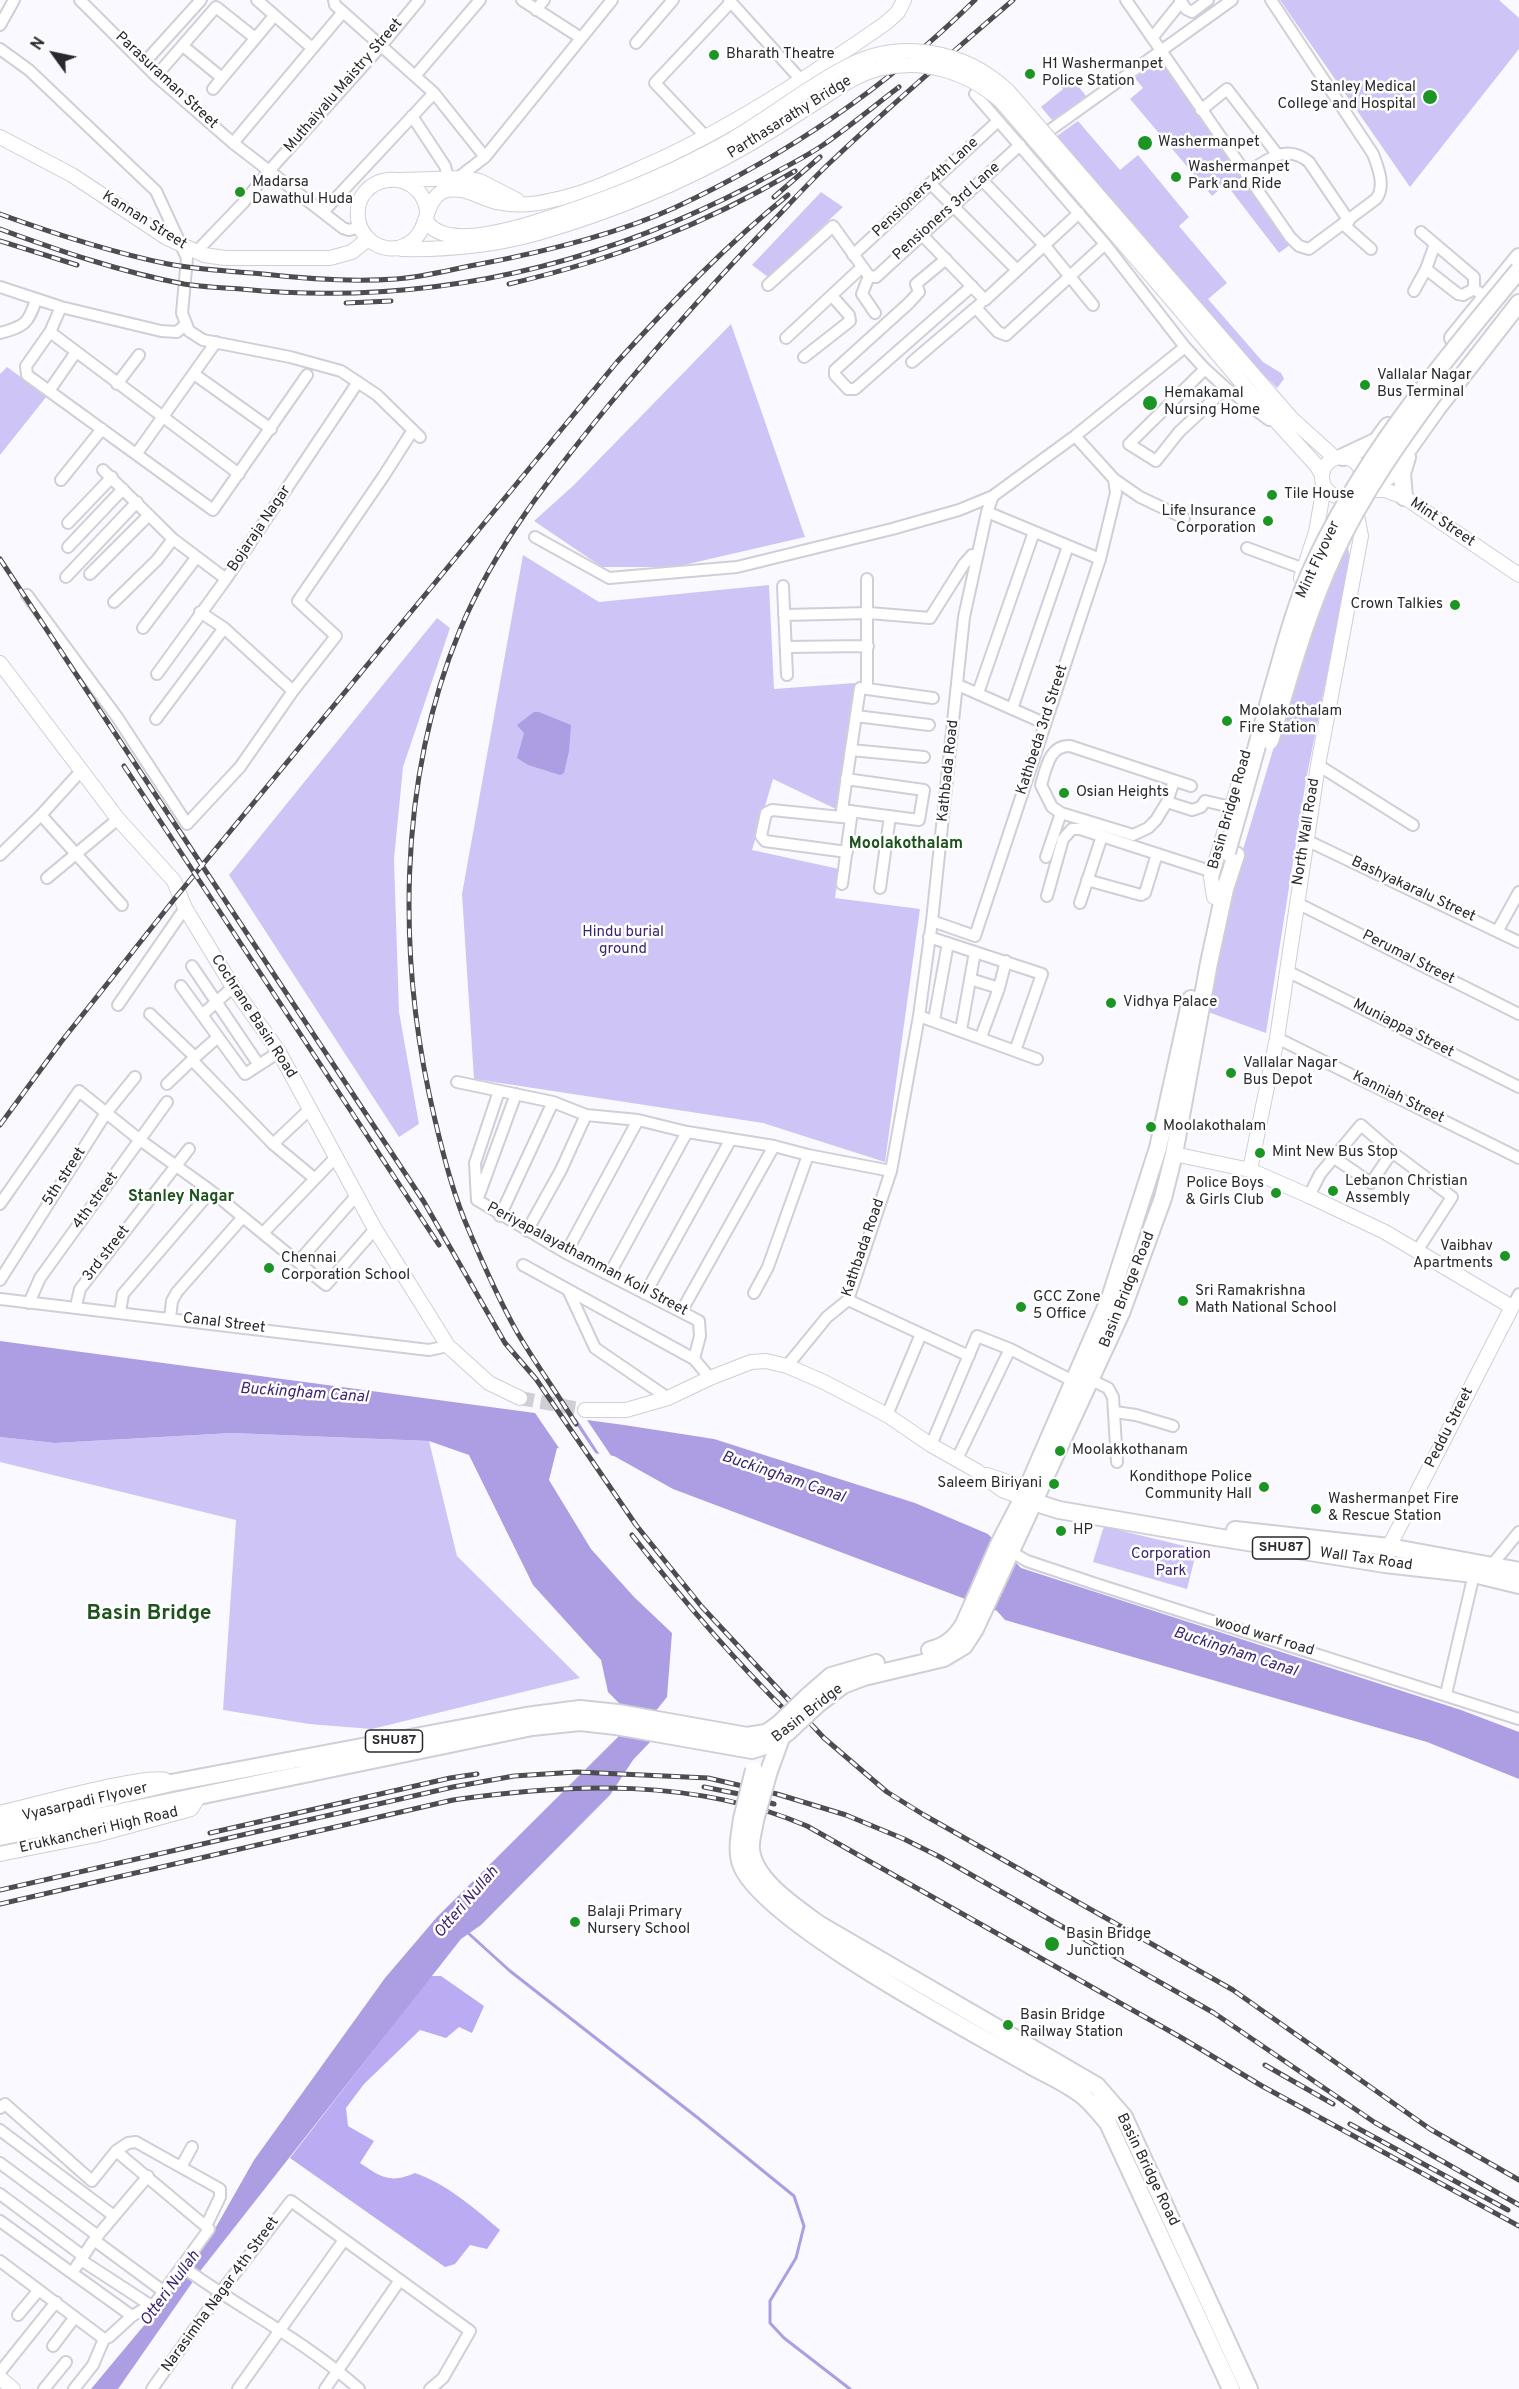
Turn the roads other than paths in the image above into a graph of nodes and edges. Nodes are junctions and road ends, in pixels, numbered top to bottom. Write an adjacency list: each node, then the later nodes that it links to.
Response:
1 (14, 0): 22 (street)
2 (80, 0): 32 (street, Parasuraman Street)
3 (257, 0): 21 (street)
4 (334, 0): 20 (street)
5 (419, 0): 28 (street, Muthaiyalu Maistry Street)
6 (480, 0): 34 (street)
7 (522, 0): 19 (street)
8 (544, 0): 19 (street)
9 (612, 0): 24 (street)
10 (673, 0): 26 (street)
11 (904, 0): 36 (main road)
12 (1208, 0): 17 (street)
13 (1232, 0): 31 (street, Pensioners 3rd Lane)
14 (1271, 0): 60 (street)
15 (197, 1): 32 (street)
16 (730, 1): 36 (street); 44 (street)
17 (1180, 1): 25 (street)
18 (1132, 3): 25 (street)
19 (536, 10): 24 (street)
20 (343, 12): 28 (street); 29 (street)
21 (274, 16): 23 (street); 29 (street)
22 (0, 24)
23 (255, 38): 27 (street); 35 (street)
24 (581, 38): 48 (street)
25 (1152, 38): 31 (street)
26 (636, 43)
27 (183, 46): 33 (street); 35 (street)
28 (381, 46): 34 (street); 49 (street, Muthaiyalu Maistry Street)
29 (312, 48): 45 (street)
30 (0, 49): 71 (street)
31 (1160, 51): 40 (street); 46 (street, Pensioners 3rd Lane)
32 (144, 63): 33 (street, Parasuraman Street)
33 (156, 76): 45 (street, Parasuraman Street)
34 (415, 76): 38 (street)
35 (222, 78): 37 (street)
36 (801, 80): 44 (main road)
37 (213, 89)
38 (434, 93): 41 (street); 48 (street)
39 (975, 94): 42 (street)
40 (1201, 110): 47 (street); 50 (street)
41 (412, 116): 51 (street); 57 (street)
42 (998, 121): 46 (street); 54 (street, Pensioners 4th Lane)
43 (0, 137): 71 (main road, Kannan Street)
44 (706, 137): 55 (main road)
45 (233, 144): 49 (street, Parasuraman Street)
46 (1022, 147): 53 (street, Pensioners 3rd Lane); 58 (street)
47 (1277, 154): 50 (street); 60 (street)
48 (485, 157): 51 (street)
49 (268, 172): 57 (street, Parasuraman Street); 71 (street, Muthaiyalu Maistry Street)
50 (1246, 174): 60 (street)
51 (454, 177): 52 (main road); 55 (main road)
52 (398, 180): 59 (main road); 61 (main road)
53 (983, 181): 56 (street, Pensioners 3rd Lane); 68 (street)
54 (931, 184): 56 (street); 72 (street, Pensioners 4th Lane)
55 (518, 205): 59 (main road)
56 (953, 208): 64 (street, Pensioners 3rd Lane); 76 (street)
57 (324, 212): 61 (street, Parasuraman Street)
58 (1079, 213): 66 (street); 68 (street)
59 (426, 215): 62 (main road, Parthasarathy Bridge); 69 (main road)
60 (1346, 223): 70 (street)
61 (360, 227): 65 (main road)
62 (537, 228): 69 (main road, Parthasarathy Bridge); 87 (main road, Parthasarathy Bridge, bridge)
63 (1421, 232): 67 (street)
64 (923, 236): 74 (street); 78 (street, Pensioners 3rd Lane)
65 (368, 239): 69 (main road); 71 (main road, Kannan Street)
66 (1105, 244): 79 (street); 100 (street)
67 (1435, 244): 75 (street); 85 (street)
68 (1045, 246): 76 (street); 79 (street)
69 (396, 248)
70 (1371, 249)
71 (190, 250): 95 (street)
72 (853, 255): 78 (street); 80 (street)
73 (1519, 257): 85 (main road)
74 (945, 259): 81 (street); 81 (street)
75 (1426, 269): 84 (street); 85 (street)
76 (1017, 270): 89 (street)
77 (1519, 270): 193 (main road, Mint Flyover, bridge)
78 (868, 274): 86 (street, Pensioners 3rd Lane); 94 (street)
79 (1069, 276): 91 (street); 93 (street)
80 (768, 285)
81 (972, 286): 89 (street)
82 (1519, 286): 193 (main road, Mint Flyover, bridge)
83 (0, 287): 88 (street)
84 (1414, 291)
85 (1480, 293): 117 (main road)
86 (832, 296): 98 (street, Pensioners 3rd Lane); 103 (street)
87 (1176, 296): 116 (main road); 120 (main road)
88 (36, 300): 92 (street); 97 (street)
89 (985, 300): 93 (street)
90 (1519, 303): 118 (main road)
91 (1094, 305)
92 (61, 307): 95 (street); 96 (street)
93 (976, 308): 104 (street)
94 (875, 313)
95 (185, 325): 99 (street)
96 (51, 332): 101 (street); 111 (street)
97 (0, 333)
98 (786, 338)
99 (216, 342): 106 (street); 108 (street)
100 (1185, 347): 105 (street); 115 (street)
101 (76, 352): 109 (street); 111 (street)
102 (139, 355): 109 (street)
103 (804, 357)
104 (912, 362)
105 (1205, 369): 110 (street); 110 (street)
106 (194, 374): 112 (street); 114 (street)
107 (307, 375): 114 (street)
108 (358, 382): 149 (street, Bojaraja Nagar); 166 (street)
109 (117, 384): 112 (street)
110 (1226, 388): 116 (street)
111 (49, 391): 113 (street)
112 (162, 419): 119 (street); 121 (street)
113 (102, 429): 119 (street); 123 (street)
114 (271, 429): 121 (street)
115 (1075, 436): 122 (street); 127 (street)
116 (1291, 438): 124 (main road)
117 (1377, 441): 118 (main road); 120 (main road); 125 (main road)
118 (1412, 445): 125 (main road); 128 (main road)
119 (137, 453): 121 (street)
120 (1339, 457): 124 (main road); 125 (main road)
121 (239, 474)
122 (1114, 479): 132 (street); 144 (street, Kathbeda 3rd Street)
123 (61, 480)
124 (1323, 481): 125 (main road); 135 (main road, Basin Bridge Road)
125 (1358, 483): 128 (main road, Mint Street); 136 (main road, North Wall Road)
126 (123, 489): 129 (street); 133 (street); 140 (street)
127 (993, 496): 130 (street, Kathbada Road); 137 (street)
128 (1404, 497): 147 (main road, Mint Street)
129 (137, 502): 131 (street); 148 (street)
130 (987, 512): 134 (street); 142 (street, Kathbada Road)
131 (149, 515): 138 (street); 146 (street)
132 (1184, 518)
133 (68, 523)
134 (1034, 532): 139 (street); 167 (street)
135 (1316, 532): 136 (main road); 145 (main road, Basin Bridge Road)
136 (1361, 536): 176 (main road, North Wall Road)
137 (535, 537)
138 (173, 539): 143 (street); 153 (street)
139 (1068, 546): 144 (street); 169 (street)
140 (68, 547)
141 (1247, 548): 145 (street)
142 (977, 555): 155 (street); 164 (street, Kathbada Road)
143 (196, 558): 149 (street); 157 (street)
144 (1100, 559): 172 (street, Kathbeda 3rd Street)
145 (1304, 569): 182 (main road, Basin Bridge Road)
146 (90, 574)
147 (1519, 575)
148 (66, 577)
149 (226, 579): 154 (street, Bojaraja Nagar)
150 (867, 579): 155 (street)
151 (783, 586): 156 (street)
152 (27, 595): 166 (street)
153 (114, 602)
154 (200, 612): 158 (street); 162 (street, Bojaraja Nagar)
155 (868, 613): 156 (street); 159 (street)
156 (784, 615): 160 (street)
157 (143, 628)
158 (224, 628): 166 (street); 171 (street)
159 (868, 646): 160 (street); 165 (street)
160 (786, 647): 163 (street)
161 (0, 663): 177 (main road, Cochrane Basin Road)
162 (157, 674)
163 (787, 675)
164 (958, 685): 167 (street); 210 (street, Kathbada Road)
165 (864, 689): 168 (street); 170 (street)
166 (293, 691)
167 (978, 693): 169 (street)
168 (933, 698)
169 (1012, 709): 172 (street)
170 (856, 716): 173 (street); 174 (street)
171 (156, 719)
172 (1044, 723): 210 (street, Kathbeda 3rd Street)
173 (929, 725)
174 (851, 750): 175 (street); 178 (street)
175 (924, 758)
176 (1318, 765): 188 (street); 190 (main road, North Wall Road)
177 (81, 771): 185 (street); 187 (main road, Cochrane Basin Road)
178 (846, 779): 183 (street); 186 (street)
179 (1174, 781): 180 (street); 181 (street); 184 (street)
180 (1191, 786)
181 (1167, 802): 182 (street); 184 (street)
182 (1231, 807): 197 (main road, Basin Bridge Road)
183 (848, 813): 186 (street); 191 (street); 191 (street)
184 (1061, 813): 196 (street)
185 (41, 815): 192 (street); 195 (street)
186 (890, 816): 202 (street)
187 (118, 819): 192 (street); 209 (main road, Cochrane Basin Road)
188 (1413, 825)
189 (1102, 836): 194 (street); 200 (street); 204 (street)
190 (1306, 840): 207 (main road, North Wall Road); 211 (street, Bashyakaralu Street)
191 (847, 852): 201 (street)
192 (76, 853): 199 (street); 208 (street)
193 (1232, 853): 198 (main road, Mint Flyover); 205 (main road, Mint Flyover)
194 (1157, 854): 197 (street); 200 (street)
195 (0, 855)
196 (1046, 856)
197 (1213, 872): 205 (main road, Basin Bridge Road)
198 (1231, 872): 258 (main road, Basin Bridge Road)
199 (47, 878)
200 (1087, 880): 206 (street)
201 (842, 884)
202 (880, 888)
203 (1519, 892): 211 (street)
204 (1047, 896)
205 (1214, 897): 292 (main road, Basin Bridge Road)
206 (1080, 903)
207 (1296, 903): 218 (main road, North Wall Road); 226 (street, Perumal Street)
208 (122, 905)
209 (185, 908): 221 (main road, Cochrane Basin Road); 224 (street)
210 (932, 921): 212 (street, Kathbada Road)
211 (1498, 930): 213 (street, Bashyakaralu Street)
212 (929, 937): 214 (street); 228 (street, Kathbada Road)
213 (1519, 942)
214 (948, 943): 215 (street); 229 (street)
215 (975, 952): 216 (street); 219 (street)
216 (1006, 961): 222 (street); 234 (street)
217 (192, 966): 223 (street)
218 (1287, 971): 233 (main road, North Wall Road); 242 (street, Muniappa Street)
219 (970, 979): 222 (street); 230 (street)
220 (181, 986): 227 (street)
221 (233, 987): 223 (street); 235 (main road, Cochrane Basin Road)
222 (999, 988): 232 (street)
223 (216, 1002): 227 (street); 238 (street)
224 (118, 1005)
225 (150, 1014): 236 (street)
226 (1519, 1014)
227 (202, 1015): 231 (street)
228 (919, 1016): 229 (street); 265 (street, Kathbada Road)
229 (934, 1020): 230 (street)
230 (961, 1030): 232 (street)
231 (218, 1037): 236 (street); 238 (street)
232 (981, 1037): 234 (street)
233 (1277, 1038): 262 (street, Kanniah Street); 264 (main road, North Wall Road)
234 (1015, 1051): 237 (street)
235 (279, 1052): 238 (street); 247 (main road, Cochrane Basin Road)
236 (193, 1059): 241 (street); 254 (street)
237 (1037, 1059)
238 (259, 1065)
239 (135, 1077): 248 (street, 5th street)
240 (458, 1082): 243 (street)
241 (167, 1084)
242 (1519, 1087)
243 (499, 1090): 244 (street); 270 (street, Periyapalayathamman Koil Street)
244 (516, 1094): 246 (street); 270 (street)
245 (167, 1102): 253 (street, 4th street)
246 (553, 1102): 249 (street); 272 (street)
247 (310, 1109): 254 (street); 261 (main road, Cochrane Basin Road)
248 (106, 1113): 253 (street); 271 (street); 282 (street, 5th street)
249 (586, 1115): 250 (street); 275 (street)
250 (638, 1120): 251 (street); 278 (street)
251 (687, 1132): 252 (street); 281 (street)
252 (731, 1139): 255 (street); 285 (street)
253 (140, 1140): 263 (street); 289 (street, 4th street)
254 (273, 1144): 266 (street)
255 (774, 1146): 259 (street); 294 (street)
256 (189, 1149): 263 (street, 3rd street)
257 (1392, 1152): 260 (street); 260 (street); 277 (street)
258 (1174, 1154): 264 (main road); 292 (main road, Basin Bridge Road)
259 (808, 1155): 265 (street); 284 (street)
260 (1333, 1157): 269 (street)
261 (334, 1158): 266 (street); 268 (main road, Cochrane Basin Road)
262 (1519, 1158)
263 (177, 1165): 267 (street); 290 (street, 3rd street)
264 (1250, 1170): 269 (main road)
265 (891, 1171): 288 (street, Kathbada Road)
266 (314, 1178): 276 (street)
267 (211, 1191): 273 (street); 293 (street)
268 (356, 1196): 274 (main road, Cochrane Basin Road); 279 (street)
269 (1309, 1196): 277 (main road)
270 (477, 1200): 272 (street, Periyapalayathamman Koil Street)
271 (0, 1204)
272 (500, 1216): 275 (street, Periyapalayathamman Koil Street)
273 (243, 1217): 276 (street); 295 (street)
274 (375, 1229): 279 (street); 297 (main road, Cochrane Basin Road)
275 (527, 1231): 278 (street, Periyapalayathamman Koil Street)
276 (262, 1233): 279 (street)
277 (1417, 1251): 291 (main road)
278 (566, 1253): 281 (street, Periyapalayathamman Koil Street)
279 (298, 1262)
280 (523, 1265): 283 (street)
281 (609, 1275): 285 (street, Periyapalayathamman Koil Street)
282 (0, 1281)
283 (569, 1292): 300 (street); 306 (street)
284 (754, 1293)
285 (645, 1294): 294 (street, Periyapalayathamman Koil Street)
286 (1519, 1294): 291 (street, Peddu Street)
287 (0, 1299): 289 (street, Canal Street)
288 (848, 1300): 296 (street); 301 (street, Kathbada Road)
289 (29, 1302): 290 (street, Canal Street)
290 (76, 1306): 293 (street, Canal Street)
291 (1512, 1307): 316 (main road, Peddu Street)
292 (1113, 1310): 303 (main road, Basin Bridge Road); 304 (main road)
293 (120, 1312): 295 (street, Canal Street)
294 (681, 1312): 300 (street, Periyapalayathamman Koil Street)
295 (170, 1318): 297 (street, Canal Street)
296 (921, 1334): 299 (street); 309 (street)
297 (448, 1346): 305 (main road, Cochrane Basin Road)
298 (1010, 1349): 299 (street); 304 (street); 312 (street)
299 (969, 1356): 311 (street)
300 (694, 1359): 302 (street)
301 (787, 1366): 302 (main road); 309 (main road)
302 (710, 1378): 306 (main road)
303 (1091, 1380): 308 (street); 314 (main road, Basin Bridge Road)
304 (1073, 1381): 314 (main road)
305 (520, 1398)
306 (668, 1398): 307 (main road)
307 (585, 1410)
308 (1114, 1412): 310 (street); 313 (street)
309 (887, 1415): 311 (main road)
310 (1173, 1426)
311 (931, 1446): 312 (main road)
312 (957, 1459): 314 (main road)
313 (1117, 1462)
314 (1031, 1496): 316 (main road, Wall Tax Road / SHU87); 317 (main road, Basin Bridge); 318 (main road, Wall Tax Road / SHU87)
315 (1519, 1532): 319 (street)
316 (1389, 1547): 318 (main road, Peddu Street); 319 (main road, Wall Tax Road / SHU87)
317 (1006, 1548): 323 (street, wood warf road); 327 (main road, Basin Bridge / SHU87, bridge)
318 (1384, 1564): 321 (main road, Wall Tax Road / SHU87)
319 (1491, 1566): 320 (main road, Wall Tax Road / SHU87)
320 (1519, 1571)
321 (1473, 1574): 322 (main road, Wall Tax Road / SHU87); 323 (street)
322 (1519, 1585)
323 (1446, 1694): 325 (street, wood warf road)
324 (617, 1719): 326 (main road, Basin Bridge / SHU87); 330 (main road, Erukkancheri High Road / SHU87); 331 (main road, Erukkancheri High Road / SHU87)
325 (1519, 1719)
326 (662, 1726): 327 (main road, Basin Bridge / SHU87); 328 (main road, Basin Bridge / SHU87)
327 (783, 1731): 328 (main road, Basin Bridge / SHU87); 329 (main road)
328 (752, 1750): 329 (main road)
329 (761, 1770): 333 (main road, bridge)
330 (171, 1784): 332 (main road, Erukkancheri High Road); 335 (main road, Vyasarpadi Flyover / SHU87)
331 (199, 1796): 335 (main road, Vyasarpadi Flyover / SHU87); 337 (main road, Erukkancheri High Road)
332 (0, 1813)
333 (748, 1820): 379 (main road, Basin Bridge Road); 380 (main road, Basin Bridge Road)
334 (0, 1823): 335 (main road, Vyasarpadi Flyover / SHU87)
335 (30, 1824): 336 (main road, Vyasarpadi Flyover / SHU87)
336 (0, 1837)
337 (0, 1854)
338 (0, 2108): 341 (street)
339 (0, 2130): 346 (street)
340 (192, 2147): 343 (street)
341 (116, 2151): 343 (street); 344 (street)
342 (0, 2163): 349 (street)
343 (181, 2167): 348 (street)
344 (148, 2176): 346 (street); 348 (street)
345 (0, 2194): 351 (street)
346 (114, 2216): 349 (street)
347 (0, 2221): 354 (street)
348 (206, 2226): 353 (street)
349 (96, 2238): 351 (street); 357 (street)
350 (344, 2240): 355 (street); 358 (street, Narasimha Nagar 4th Street); 364 (street)
351 (82, 2258): 354 (street); 360 (street)
352 (1, 2265): 356 (street)
353 (183, 2268): 357 (street); 358 (street)
354 (72, 2273): 362 (street)
355 (400, 2280): 368 (street); 378 (street)
356 (39, 2290): 359 (street); 361 (street)
357 (163, 2291): 360 (street)
358 (220, 2293): 364 (street); 374 (street, Narasimha Nagar 4th Street)
359 (56, 2302): 363 (street); 369 (street)
360 (150, 2305): 362 (street)
361 (18, 2315)
362 (132, 2316): 365 (street)
363 (75, 2317): 365 (street); 366 (street)
364 (280, 2330): 368 (street); 375 (street)
365 (104, 2339): 373 (street)
366 (53, 2346)
367 (66, 2362): 372 (street)
368 (338, 2370): 376 (street); 377 (street)
369 (0, 2372)
370 (0, 2378): 371 (main road)
371 (13, 2389)
372 (44, 2389)
373 (74, 2389)
374 (152, 2389)
375 (238, 2389)
376 (325, 2389)
377 (359, 2389)
378 (430, 2389)
379 (1231, 2389)
380 (1249, 2389)

